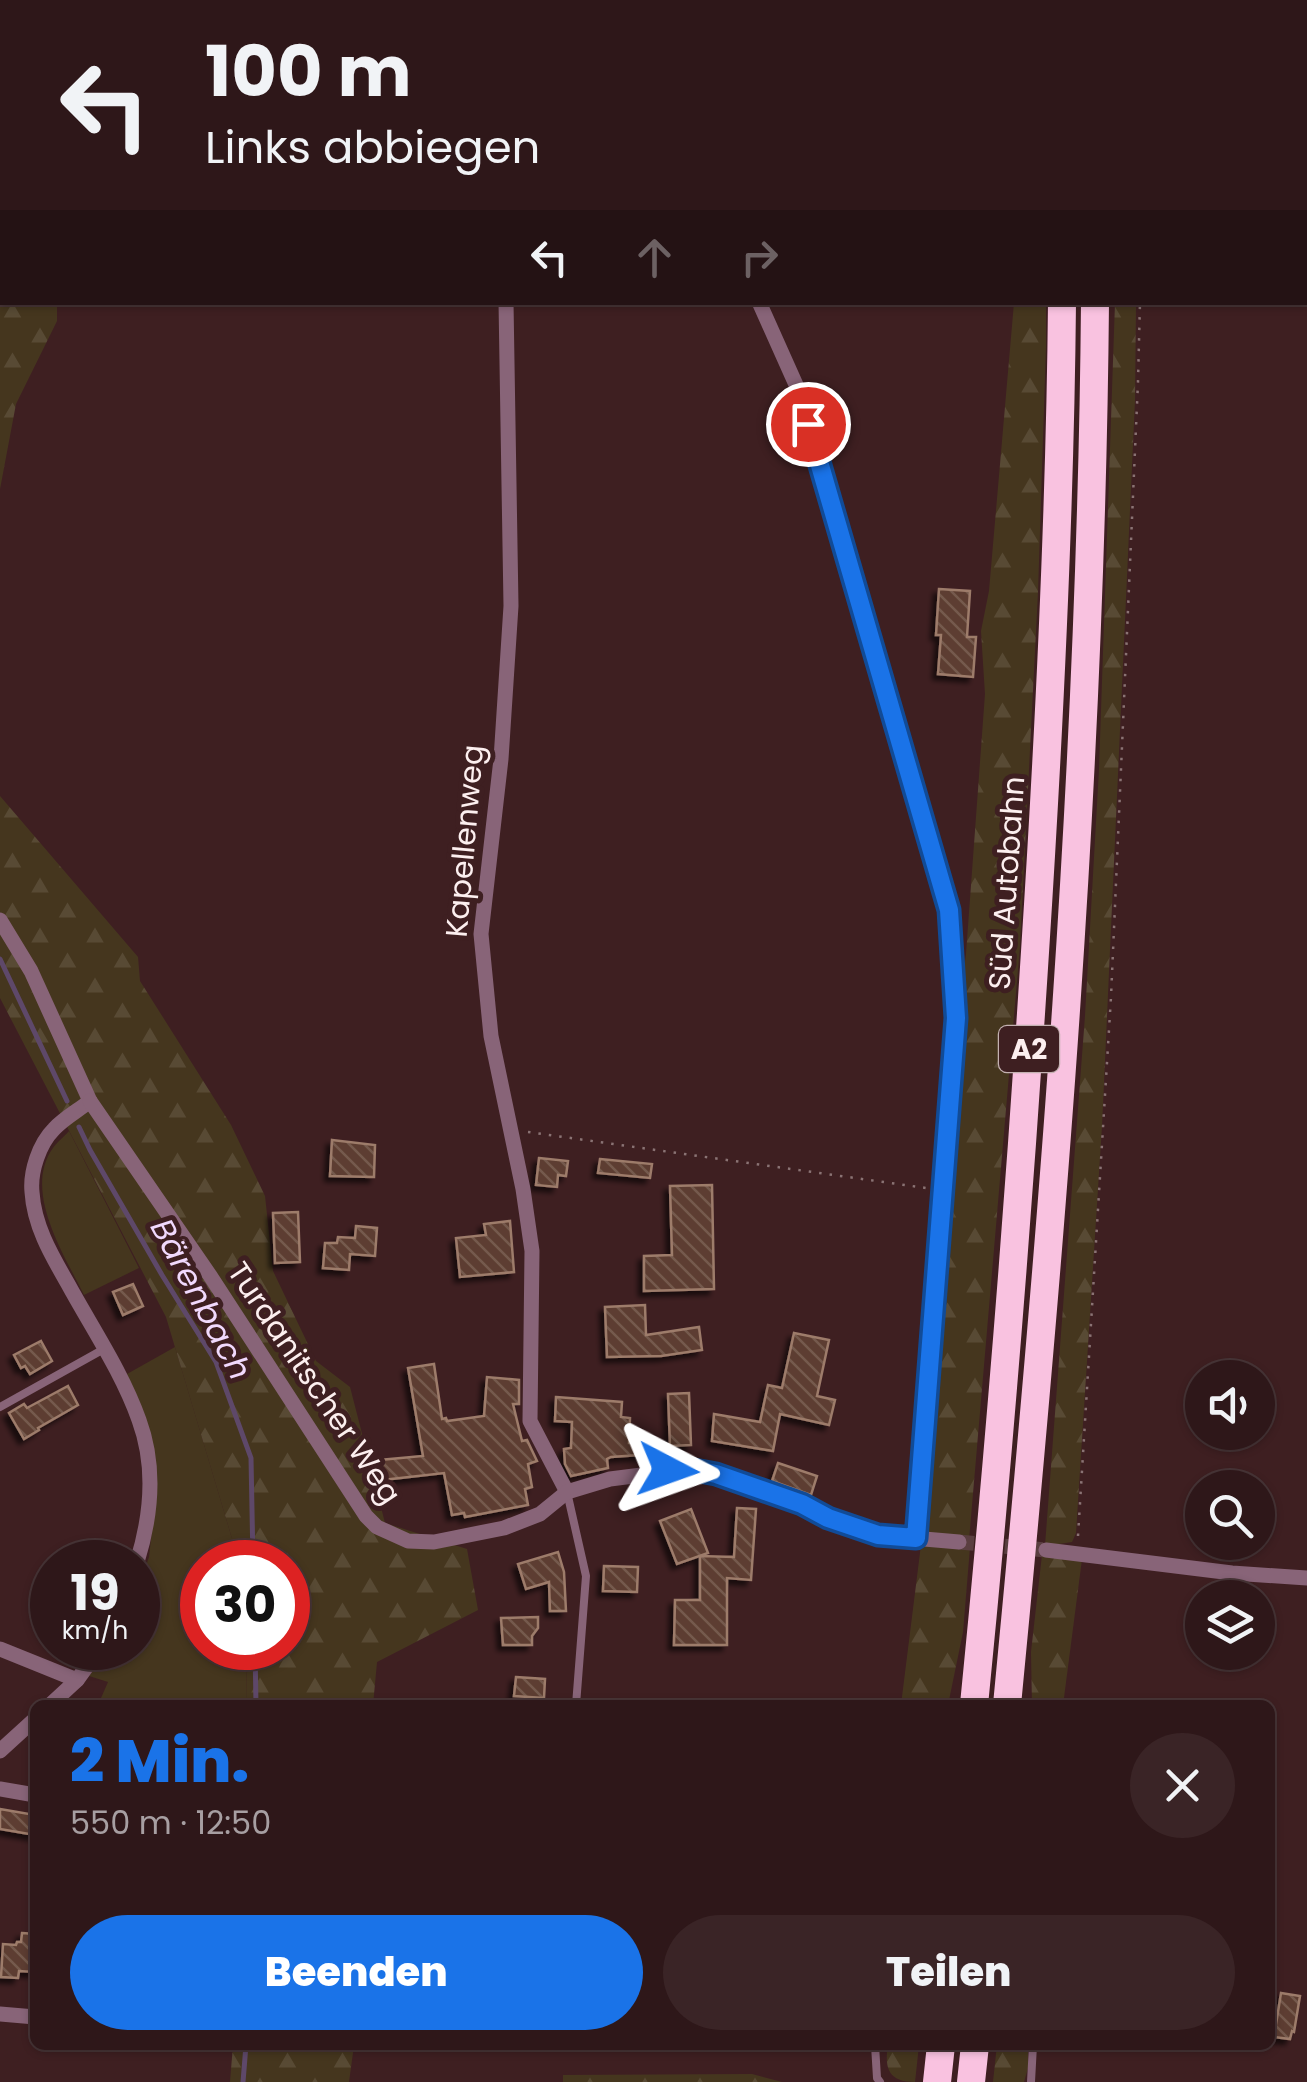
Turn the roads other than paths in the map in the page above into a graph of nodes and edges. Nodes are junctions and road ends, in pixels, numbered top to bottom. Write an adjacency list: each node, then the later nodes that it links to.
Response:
1 (506, 305): 9 (street, Kapellenweg)
2 (760, 305): 10 (street)
3 (1062, 305): 18 (highway, Süd Autobahn / A2)
4 (1095, 305): 19 (highway, A2)
5 (0, 920): 6 (street, Turdanitscher Weg)
6 (90, 1101): 7 (street); 9 (street, Turdanitscher Weg)
7 (104, 1349): 8 (lane); 11 (street)
8 (0, 1407)
9 (567, 1492): 10 (street, Turdanitscher Weg); 21 (lane)
10 (916, 1538): 12 (street, Turdanitscher Weg)
11 (143, 1540)
12 (959, 1542)
13 (1046, 1550): 14 (street)
14 (1307, 1578)
15 (0, 1649): 17 (street)
16 (84, 1670): 17 (street)
17 (77, 1680): 20 (street)
18 (970, 1696)
19 (1014, 1696)
20 (55, 1700)
21 (576, 1700)
22 (30, 1723): 23 (street)
23 (0, 1750)
24 (0, 1789): 25 (street)
25 (30, 1793)
26 (0, 2014): 27 (street)
27 (30, 2017)
28 (875, 2050): 30 (lane)
29 (1034, 2050): 31 (lane)
30 (880, 2082)
31 (1032, 2082)

